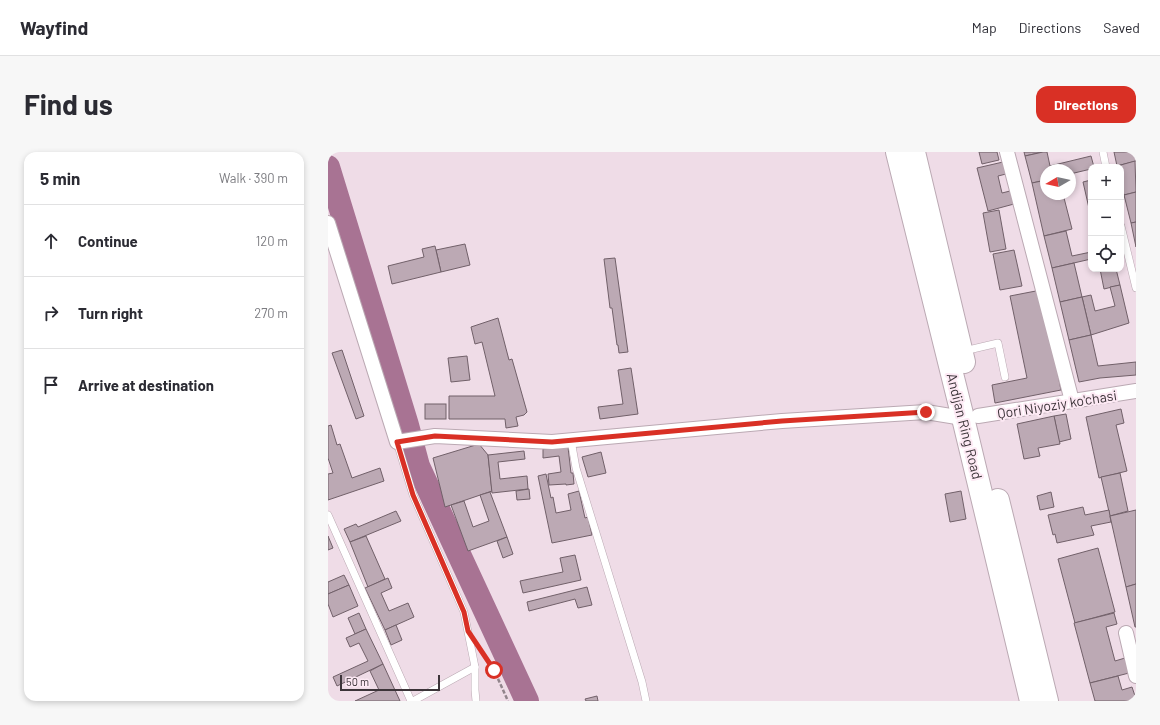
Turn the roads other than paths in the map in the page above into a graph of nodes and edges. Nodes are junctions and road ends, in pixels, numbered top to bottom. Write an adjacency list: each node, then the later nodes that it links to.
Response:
1 (896, 152): 13 (highway, Andijan Ring Road)
2 (914, 152): 9 (highway, Andijan Ring Road)
3 (1007, 152): 12 (street)
4 (1103, 152): 5 (lane)
5 (1105, 164)
6 (328, 223): 15 (street)
7 (1123, 236): 8 (lane)
8 (1136, 288)
9 (962, 351): 10 (lane); 13 (highway, Andijan Ring Road)
10 (1005, 377)
11 (1136, 392): 12 (street, Qori Niyoziy ko'chasi)
12 (1072, 401): 13 (street, Qori Niyoziy ko'chasi)
13 (970, 417): 14 (street, Qori Niyoziy ko'chasi); 23 (highway, Andijan Ring Road); 24 (highway, Andijan Ring Road)
14 (571, 440): 15 (street, Qori Niyoziy ko'chasi); 22 (lane)
15 (398, 442): 18 (lane)
16 (328, 515): 20 (lane)
17 (1126, 633): 19 (street)
18 (475, 667): 20 (lane); 21 (lane)
19 (1136, 676)
20 (412, 701)
21 (476, 701)
22 (646, 701)
23 (1031, 701)
24 (1047, 701)

